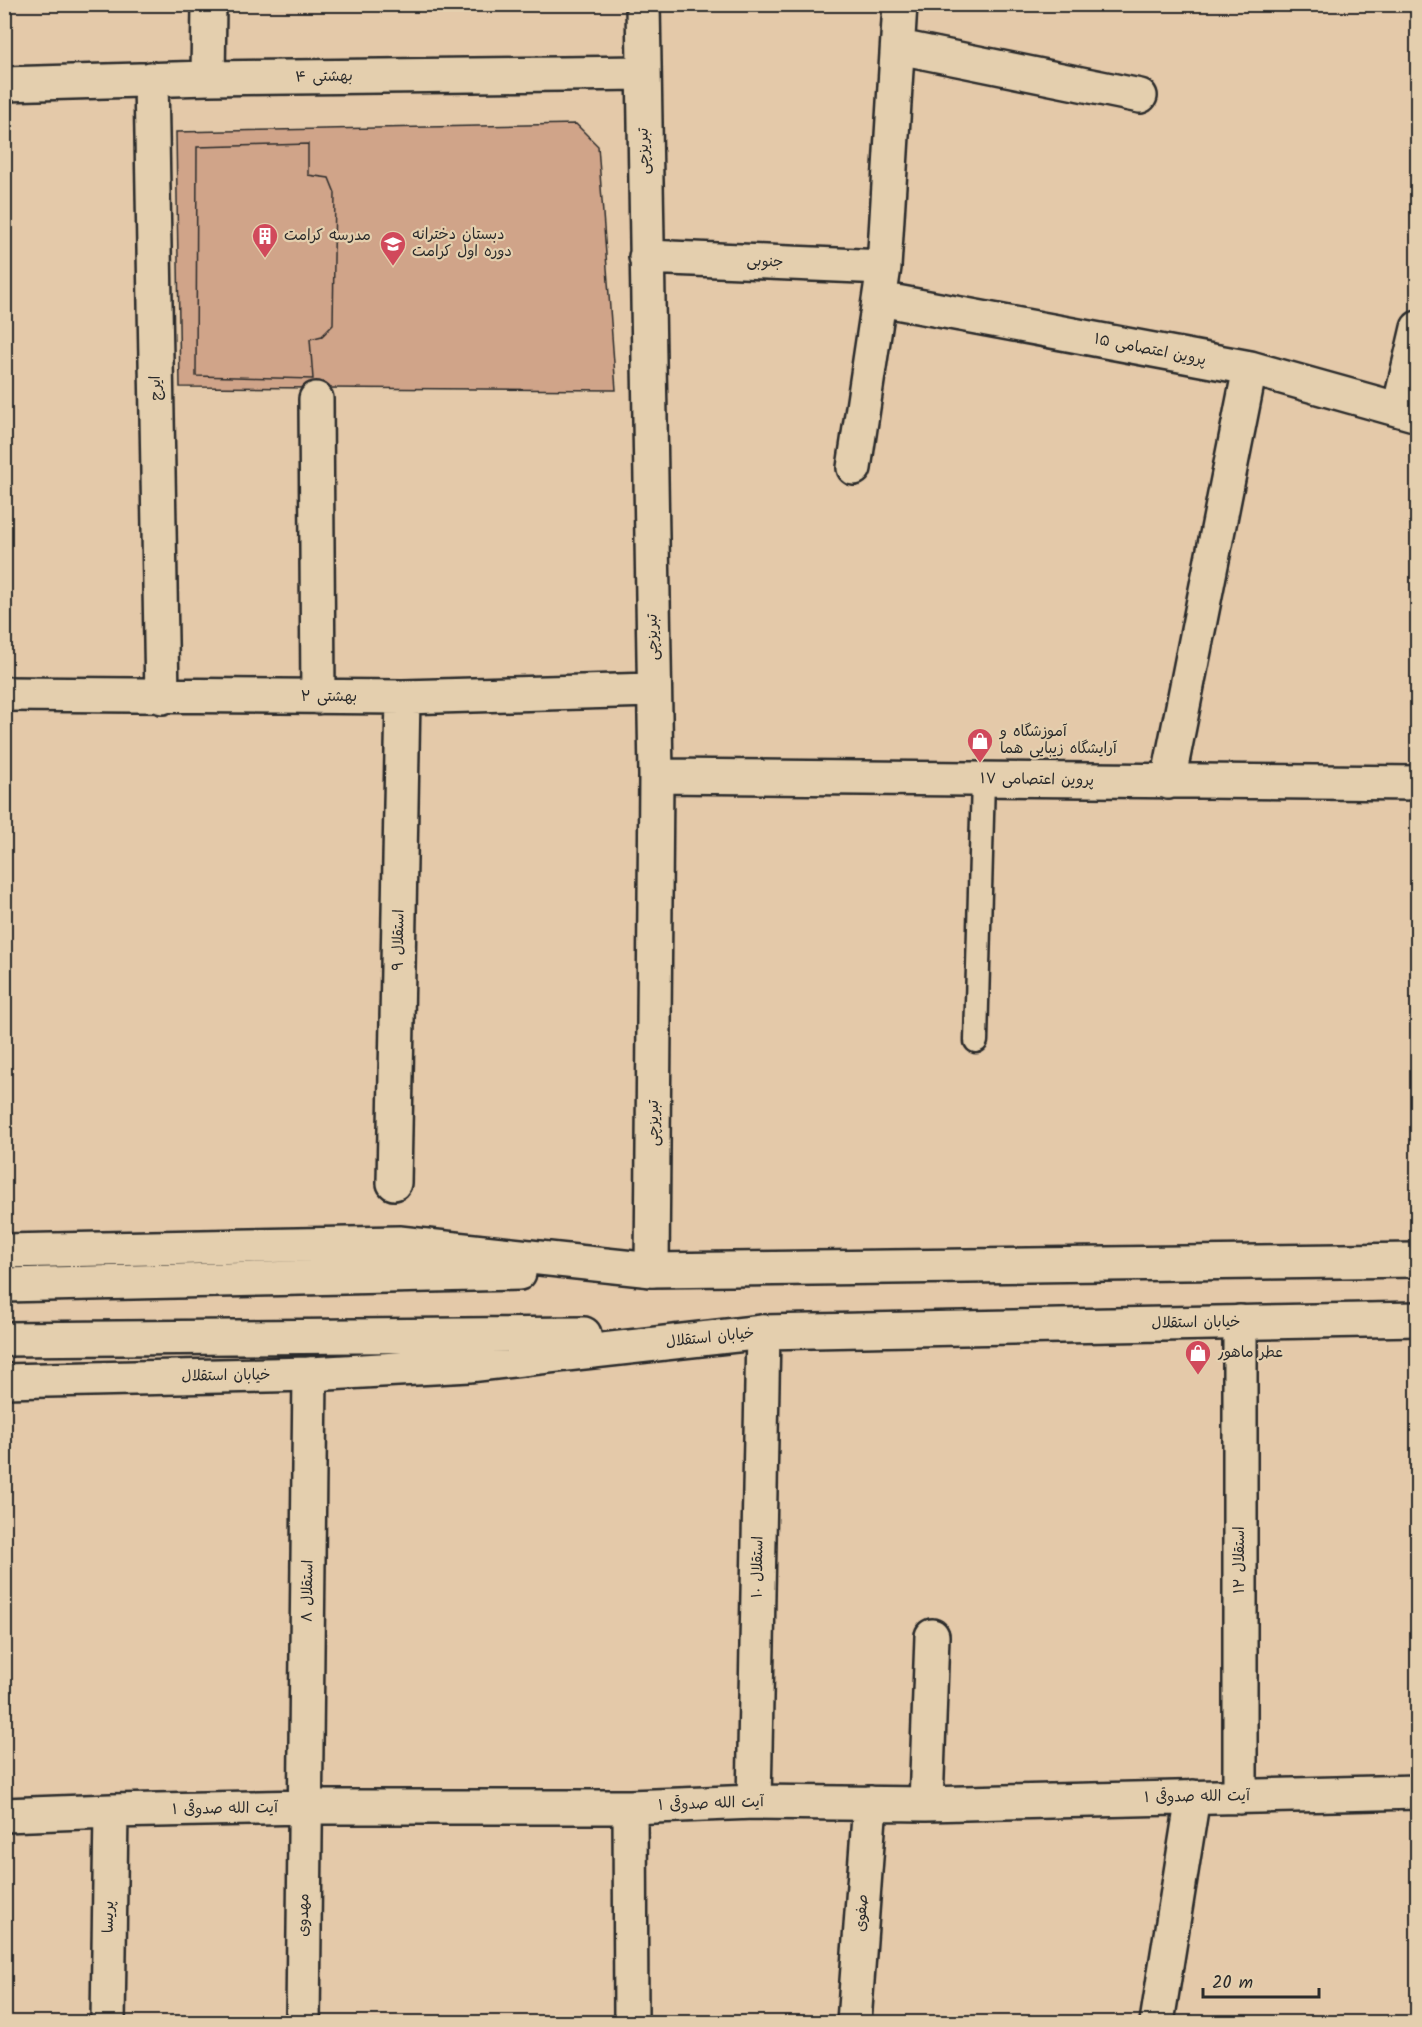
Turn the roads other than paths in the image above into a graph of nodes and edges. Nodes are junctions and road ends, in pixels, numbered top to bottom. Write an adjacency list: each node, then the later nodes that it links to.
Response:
1 (209, 4): 6 (street)
2 (643, 4): 5 (street, تبریزچی)
3 (900, 4): 4 (street)
4 (899, 47): 9 (street); 11 (street)
5 (644, 74): 6 (street, بهشتی ۴); 10 (street, تبریزچی)
6 (208, 78): 7 (street, بهشتی ۴)
7 (151, 79): 8 (street, بهشتی ۴); 20 (street, ایرج)
8 (4, 84)
9 (1140, 96)
10 (646, 257): 11 (street, جنوبی); 18 (street, تبریزچی)
11 (884, 267): 12 (street)
12 (880, 299): 14 (street, پروین اعتصامی ۱۵); 17 (street)
13 (1418, 328): 16 (street)
14 (1250, 368): 16 (street, پروین اعتصامی ۱۵); 25 (street)
15 (316, 399): 21 (street)
16 (1408, 412)
17 (854, 468)
18 (654, 690): 22 (street, بهشتی ۲); 23 (street, تبریزچی)
19 (4, 694): 20 (street, بهشتی ۲)
20 (162, 697): 21 (street, بهشتی ۲)
21 (318, 697): 22 (street, بهشتی ۲)
22 (403, 697): 28 (street, استقلال ۹)
23 (656, 776): 24 (street, پروین اعتصامی ۱۷); 31 (street, تبریزچی)
24 (983, 779): 25 (street, پروین اعتصامی ۱۷); 27 (lane)
25 (1168, 782): 26 (street, پروین اعتصامی ۱۷)
26 (1418, 783)
27 (976, 1041)
28 (394, 1183)
29 (4, 1251): 31 (street)
30 (1418, 1260): 31 (street)
31 (652, 1270): 32 (street)
32 (4, 1285)
33 (1418, 1318): 34 (street, خیابان استقلال)
34 (1240, 1322): 35 (street, خیابان استقلال); 42 (street, استقلال ۱۲)
35 (763, 1332): 36 (street); 37 (street, خیابان استقلال); 43 (street, استقلال ۱۰)
36 (4, 1339)
37 (310, 1374): 38 (street, خیابان استقلال); 47 (street, استقلال ۸)
38 (4, 1381)
39 (932, 1636): 45 (street)
40 (1418, 1792): 42 (street, آیت الله صدوقی ۱)
41 (1193, 1797): 42 (street, آیت الله صدوقی ۱); 45 (street, آیت الله صدوقی ۱); 54 (street)
42 (1240, 1797)
43 (754, 1802): 44 (street, آیت الله صدوقی ۱); 46 (street, آیت الله صدوقی ۱)
44 (870, 1803): 45 (street, آیت الله صدوقی ۱); 53 (street, صفوی)
45 (926, 1804)
46 (630, 1807): 47 (street, آیت الله صدوقی ۱); 52 (street)
47 (305, 1808): 48 (street, آیت الله صدوقی ۱); 51 (street, مهدوی)
48 (111, 1811): 49 (street, آیت الله صدوقی ۱); 50 (street, پریسا)
49 (4, 1815)
50 (108, 2022)
51 (303, 2022)
52 (631, 2022)
53 (854, 2022)
54 (1157, 2022)

